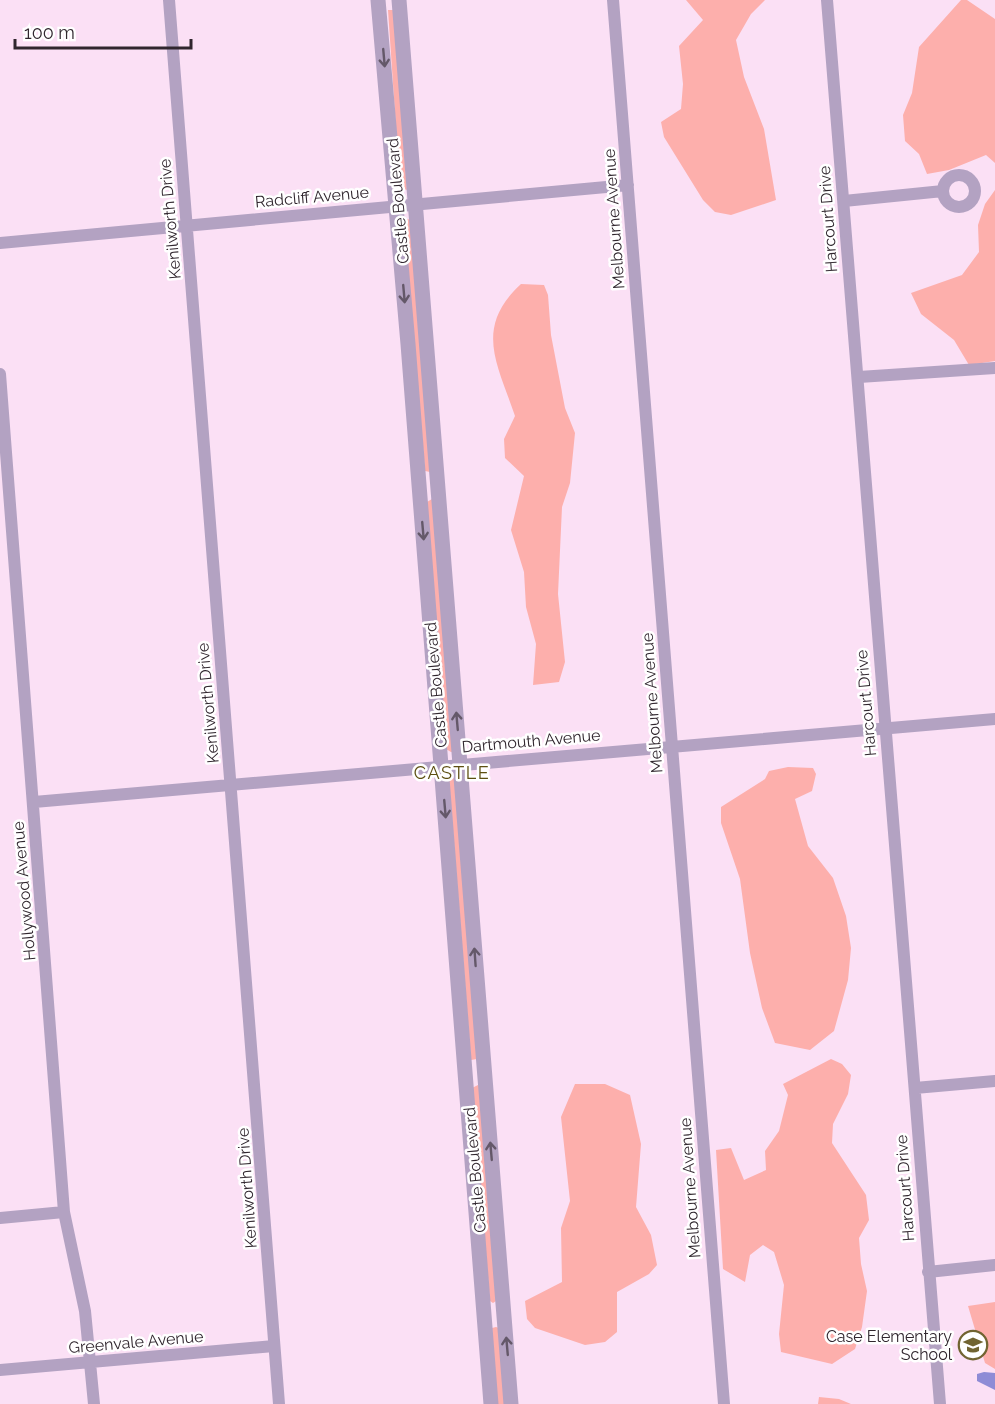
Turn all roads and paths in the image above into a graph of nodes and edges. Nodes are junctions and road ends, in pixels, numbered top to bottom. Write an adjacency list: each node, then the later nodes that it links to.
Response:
1 (169, 0): 11 (street, Kenilworth Drive)
2 (378, 0): 10 (street, Castle Boulevard, one-way to 10)
3 (399, 0): 9 (street, Castle Boulevard)
4 (613, 0): 6 (street, Melbourne Avenue)
5 (827, 0): 8 (street, Harcourt Drive)
6 (628, 185): 9 (street, Radcliff Avenue); 20 (street, Melbourne Avenue)
7 (943, 191): 8 (street)
8 (844, 201): 15 (street, Harcourt Drive)
9 (417, 204): 10 (street, Radcliff Avenue); 16 (street, Castle Boulevard)
10 (397, 206): 11 (street, Radcliff Avenue); 17 (street, Castle Boulevard, one-way to 17)
11 (187, 225): 12 (street, Radcliff Avenue); 23 (street, Kenilworth Drive)
12 (0, 243)
13 (995, 368): 15 (street)
14 (0, 374): 24 (street, Hollywood Avenue)
15 (859, 376): 19 (street, Harcourt Drive)
16 (438, 486): 17 (street); 21 (street, Castle Boulevard, one-way to 16)
17 (420, 488): 22 (street, Castle Boulevard, one-way to 22)
18 (995, 719): 19 (street, Dartmouth Avenue)
19 (885, 728): 20 (street, Dartmouth Avenue); 28 (street, Harcourt Drive)
20 (671, 745): 21 (street, Dartmouth Avenue); 42 (street, Melbourne Avenue)
21 (460, 764): 22 (street, Dartmouth Avenue); 25 (street, Castle Boulevard, one-way to 21)
22 (441, 766): 23 (street, Dartmouth Avenue); 26 (street, Castle Boulevard, one-way to 26)
23 (231, 786): 24 (street, Dartmouth Avenue); 35 (street, Kenilworth Drive)
24 (33, 802): 29 (street, Hollywood Avenue)
25 (485, 1075): 26 (street); 33 (street, Castle Boulevard, one-way to 25)
26 (465, 1077): 34 (street, Castle Boulevard)
27 (995, 1081): 28 (street)
28 (915, 1088): 32 (street, Harcourt Drive)
29 (64, 1212): 30 (street); 36 (street, Hollywood Avenue)
30 (0, 1218)
31 (995, 1265): 32 (street)
32 (928, 1272): 43 (street, Harcourt Drive)
33 (505, 1315): 34 (street); 41 (street, Castle Boulevard, one-way to 33)
34 (483, 1317): 40 (street, Castle Boulevard)
35 (274, 1346): 36 (street, Greenvale Avenue); 39 (street, Kenilworth Drive)
36 (91, 1361): 37 (street, Greenvale Avenue); 38 (street, Hollywood Avenue)
37 (0, 1370)
38 (94, 1404)
39 (279, 1404)
40 (491, 1404)
41 (511, 1404)
42 (724, 1404)
43 (940, 1404)

